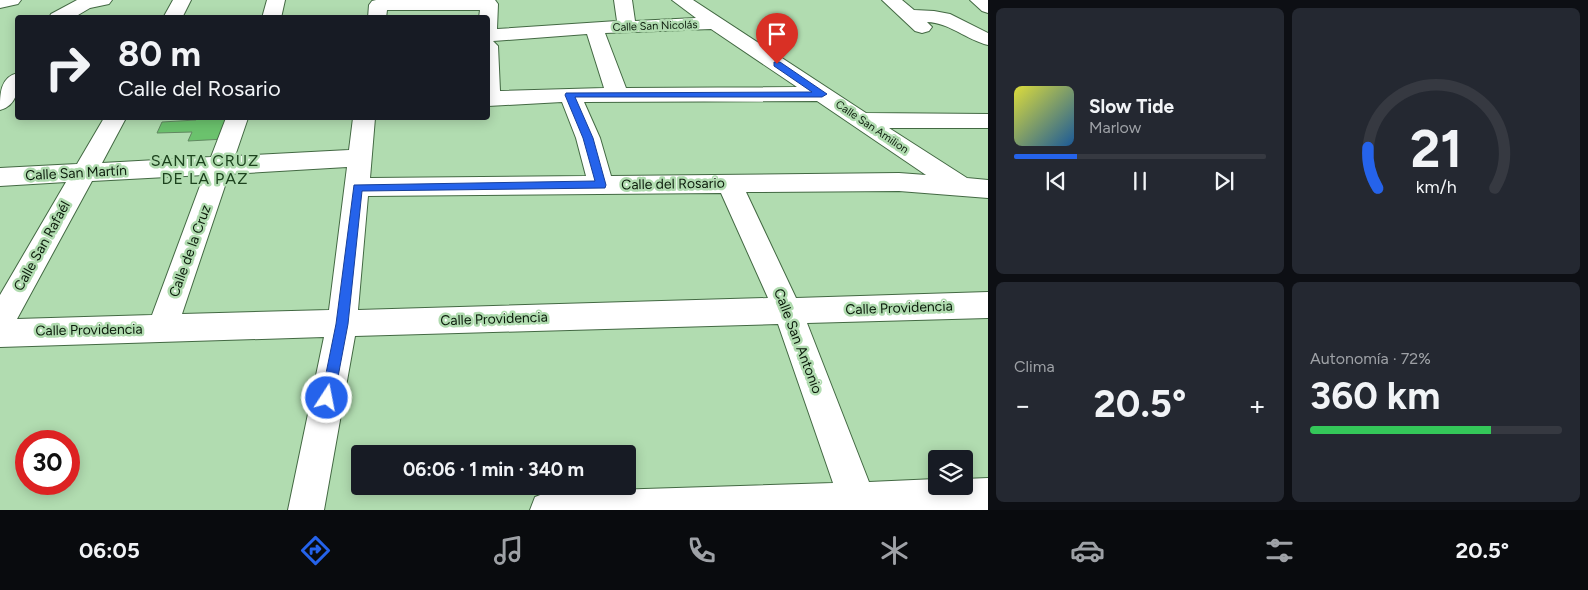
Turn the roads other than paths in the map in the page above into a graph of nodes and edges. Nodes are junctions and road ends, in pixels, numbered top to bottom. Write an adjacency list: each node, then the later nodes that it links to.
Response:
1 (12, 0): 10 (street)
2 (182, 0): 14 (street)
3 (276, 0): 15 (street)
4 (623, 0): 19 (street)
5 (681, 0): 18 (street, Calle San Amilion)
6 (891, 0): 17 (street)
7 (979, 0): 11 (street)
8 (90, 1): 13 (street)
9 (432, 2): 12 (street); 16 (street)
10 (0, 3)
11 (988, 7)
12 (377, 11)
13 (64, 15)
14 (174, 15)
15 (272, 15)
16 (489, 15)
17 (909, 16): 21 (street); 23 (street)
18 (716, 23): 19 (street, Calle San Nicolás); 26 (street, Calle San Amilion)
19 (627, 27): 20 (street, Calle San Nicolás)
20 (594, 28): 22 (street, Calle San Nicolás); 25 (street)
21 (929, 33)
22 (490, 36)
23 (988, 39)
24 (15, 83): 29 (street)
25 (617, 94): 26 (street); 27 (street)
26 (822, 94): 33 (street, Calle San Amilion)
27 (570, 95): 28 (street); 40 (street)
28 (490, 99)
29 (0, 103)
30 (114, 120): 37 (street, Calle San Rafaél)
31 (237, 120): 36 (street, Calle de la Cruz)
32 (364, 120): 35 (street)
33 (861, 120): 34 (street); 42 (street, Calle San Amilion)
34 (988, 121)
35 (361, 158): 36 (street, Calle San Martín); 41 (street)
36 (222, 166): 37 (street, Calle San Martín); 49 (street, Calle de la Cruz)
37 (83, 173): 38 (street, Calle San Martín); 47 (street, Calle San Rafaél)
38 (0, 177)
39 (730, 184): 40 (street, Calle del Rosario); 42 (street, Calle del Rosario); 46 (street, Calle San Antonio)
40 (601, 185): 41 (street, Calle del Rosario)
41 (357, 187): 48 (street)
42 (962, 187): 43 (street, Calle del Rosario); 44 (street, Calle San Amilion)
43 (988, 189)
44 (988, 204)
45 (988, 305): 46 (street, Calle Providencia)
46 (788, 311): 48 (street, Calle Providencia); 52 (street, Calle San Antonio)
47 (0, 322)
48 (342, 324): 49 (street, Calle Providencia); 53 (street)
49 (162, 328): 50 (street, Calle Providencia)
50 (0, 333)
51 (988, 496): 52 (street)
52 (858, 501): 54 (street)
53 (306, 510)
54 (548, 510)

